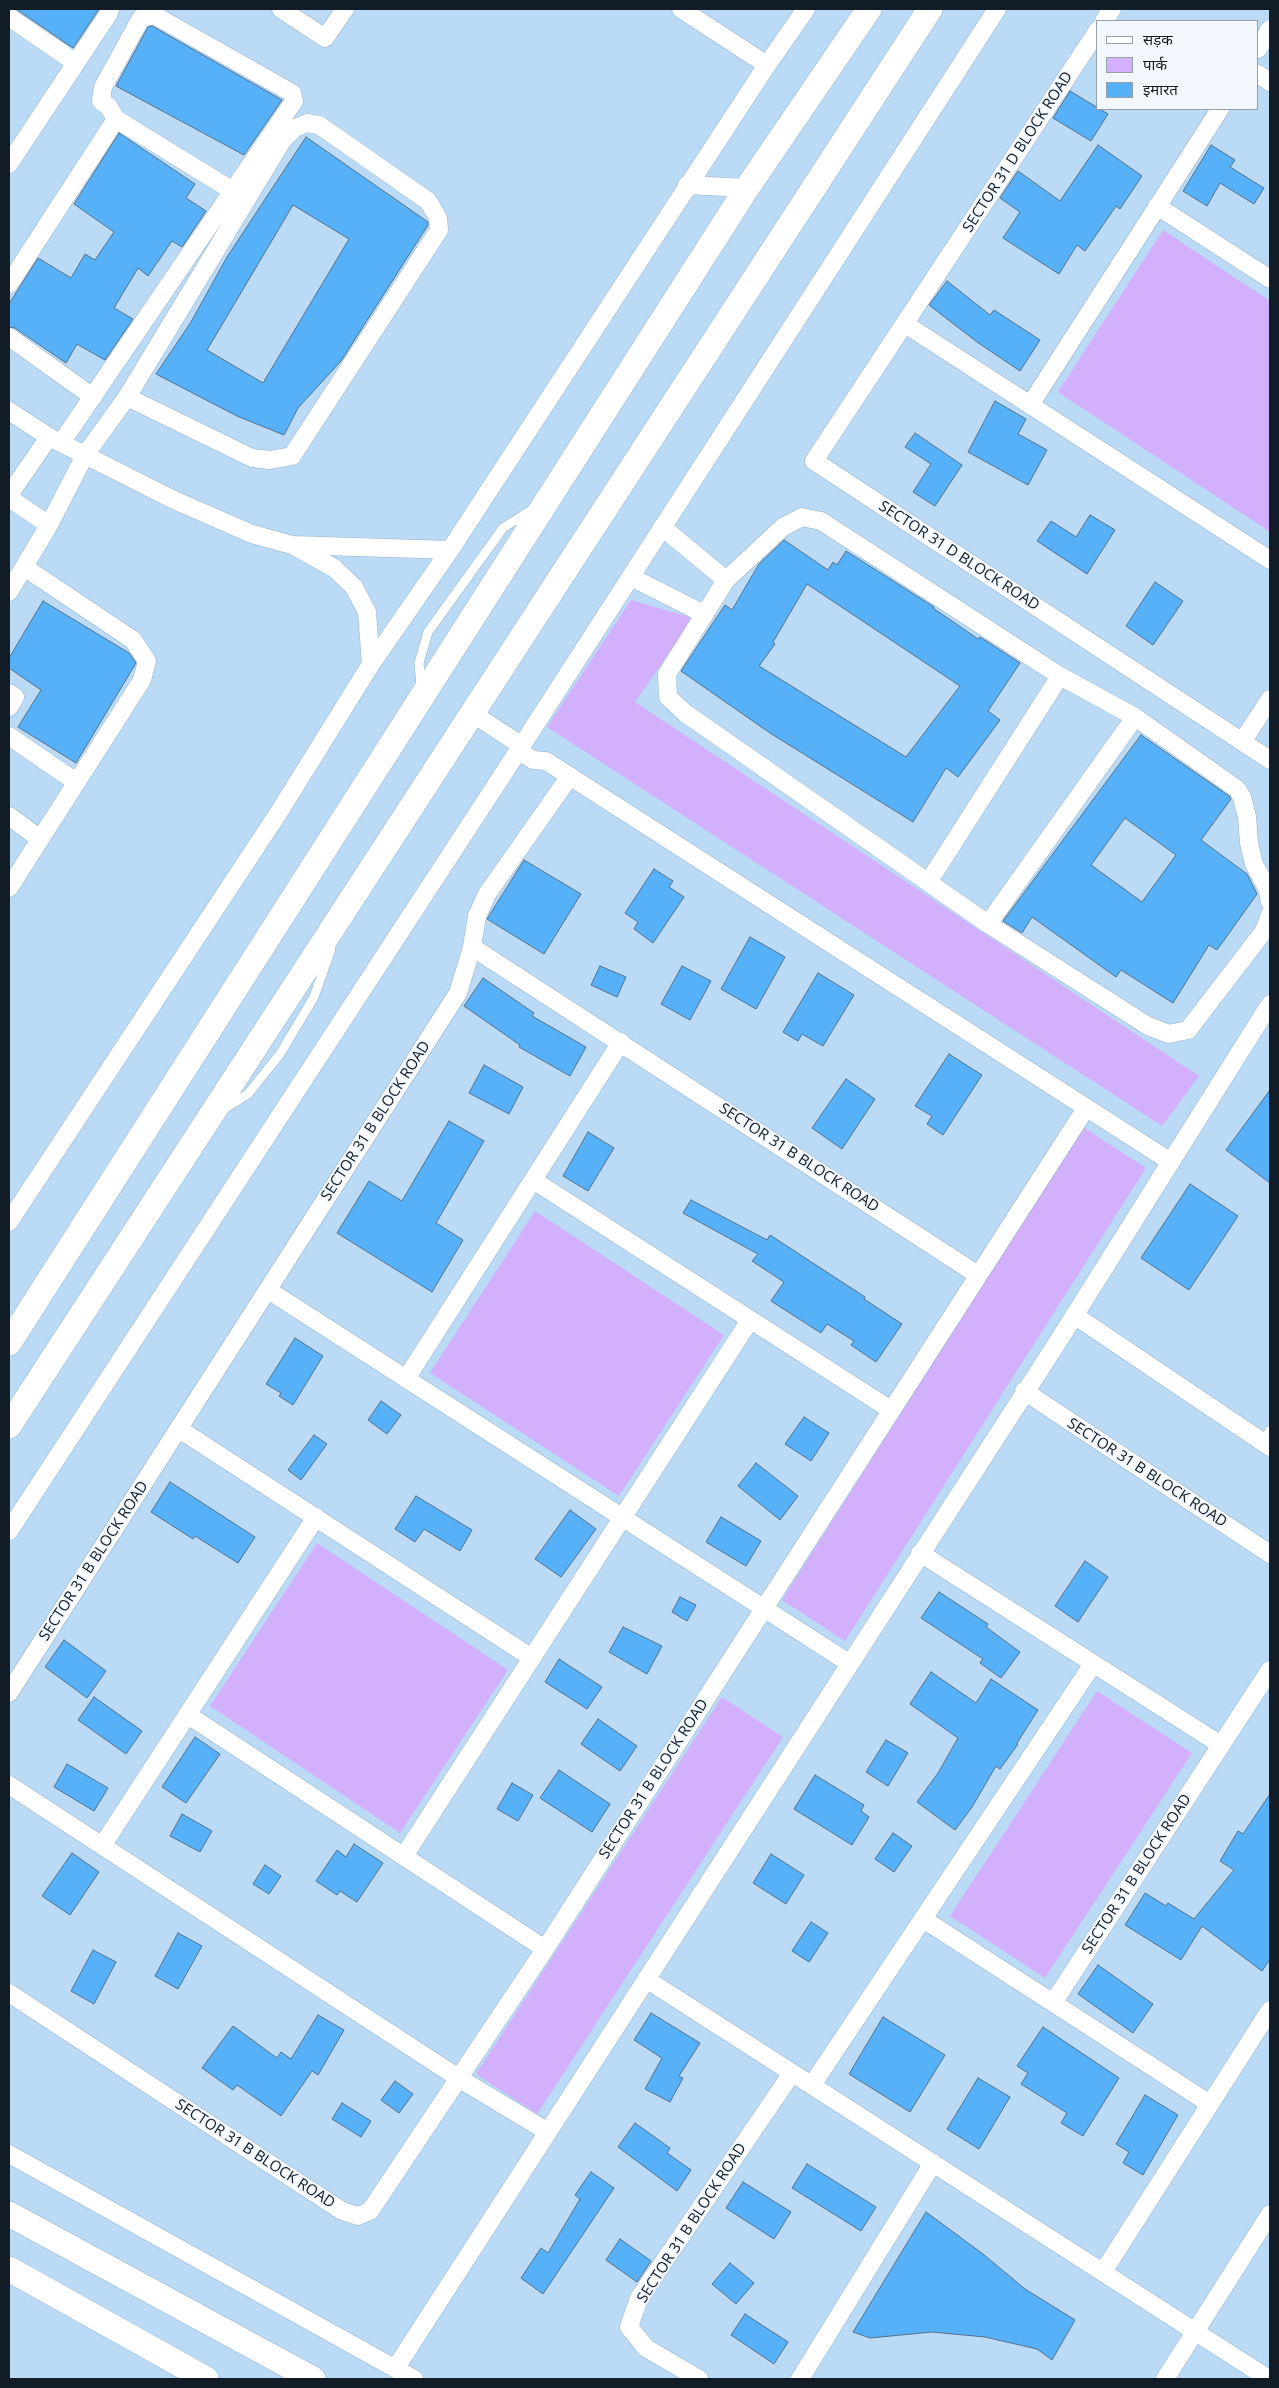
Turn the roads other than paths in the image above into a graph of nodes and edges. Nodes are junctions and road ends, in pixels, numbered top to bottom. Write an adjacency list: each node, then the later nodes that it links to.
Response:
1 (110, 9): 15 (street)
2 (281, 9): 3 (street)
3 (345, 9)
4 (682, 9): 16 (street)
5 (806, 9): 16 (street)
6 (869, 9): 24 (street)
7 (930, 9): 53 (street)
8 (997, 9): 39 (street)
9 (1112, 9): 11 (street)
10 (9, 17): 15 (street)
11 (1105, 20)
12 (1270, 30): 14 (street)
13 (1096, 33): 29 (street, SECTOR 31 D BLOCK ROAD)
14 (1259, 47)
15 (76, 62): 21 (street)
16 (768, 65): 23 (street)
17 (1259, 75): 18 (street)
18 (1270, 82)
19 (1219, 110): 26 (street)
20 (116, 118): 25 (street); 25 (street); 28 (street)
21 (15, 142): 22 (street)
22 (9, 164)
23 (687, 186): 24 (street); 41 (street)
24 (747, 188): 79 (street)
25 (233, 191): 31 (street)
26 (1157, 206): 27 (street); 33 (street)
27 (1270, 279)
28 (9, 284)
29 (905, 324): 33 (street); 56 (street, SECTOR 31 D BLOCK ROAD)
30 (9, 337): 31 (street)
31 (92, 397): 35 (street)
32 (127, 397): 32 (street); 36 (street)
33 (1030, 405): 42 (street)
34 (9, 411): 35 (street)
35 (55, 440): 36 (street); 37 (street)
36 (85, 455): 38 (street); 40 (street)
37 (9, 496): 38 (street)
38 (49, 525): 43 (street)
39 (662, 527): 44 (street); 45 (street)
40 (292, 545): 41 (street); 48 (street)
41 (450, 550): 48 (street)
42 (1270, 560)
43 (24, 567): 46 (street); 60 (street)
44 (631, 577): 47 (street); 57 (street)
45 (726, 580): 47 (street); 49 (street)
46 (9, 592)
47 (704, 614): 63 (street)
48 (371, 664): 74 (street)
49 (1060, 676): 54 (street); 63 (street)
50 (9, 693): 52 (street)
51 (1270, 699): 56 (street)
52 (9, 707)
53 (472, 713): 57 (street); 83 (street)
54 (1135, 717): 65 (street); 67 (street)
55 (9, 736): 60 (street)
56 (1242, 742): 58 (street, SECTOR 31 D BLOCK ROAD)
57 (522, 745): 59 (street); 88 (street)
58 (1270, 760)
59 (570, 776): 68 (street, SECTOR 31 B BLOCK ROAD); 71 (street)
60 (76, 782): 62 (street)
61 (9, 816): 62 (street)
62 (40, 839): 64 (street)
63 (929, 881): 67 (street)
64 (9, 888)
65 (1270, 902)
66 (1270, 914): 67 (street)
67 (988, 924)
68 (472, 947): 70 (street, SECTOR 31 B BLOCK ROAD); 76 (street, SECTOR 31 B BLOCK ROAD)
69 (1270, 1004): 72 (street)
70 (621, 1042): 73 (street); 75 (street, SECTOR 31 B BLOCK ROAD)
71 (1086, 1108): 72 (street); 75 (street, SECTOR 31 B BLOCK ROAD)
72 (1171, 1162): 77 (street)
73 (533, 1180): 78 (street); 80 (street)
74 (9, 1222)
75 (978, 1274): 82 (street, SECTOR 31 B BLOCK ROAD)
76 (268, 1290): 80 (street); 84 (street, SECTOR 31 B BLOCK ROAD)
77 (1074, 1315): 81 (street); 85 (street)
78 (750, 1320): 82 (street); 87 (street)
79 (9, 1343)
80 (406, 1378): 87 (street)
81 (1024, 1391): 89 (street); 90 (street, SECTOR 31 B BLOCK ROAD)
82 (891, 1410): 91 (street, SECTOR 31 B BLOCK ROAD)
83 (9, 1426)
84 (179, 1429): 86 (street); 96 (street, SECTOR 31 B BLOCK ROAD)
85 (1268, 1440)
86 (316, 1517): 92 (street); 97 (street)
87 (623, 1517): 91 (street); 92 (street)
88 (9, 1531)
89 (920, 1553): 93 (street); 94 (street)
90 (1270, 1554)
91 (764, 1608): 93 (street); 103 (street, SECTOR 31 B BLOCK ROAD)
92 (532, 1658): 101 (street)
93 (849, 1663): 104 (street)
94 (1093, 1664): 98 (street); 102 (street)
95 (1270, 1670): 98 (street, SECTOR 31 B BLOCK ROAD)
96 (9, 1693)
97 (188, 1715): 100 (street); 101 (street)
98 (1221, 1745): 106 (street, SECTOR 31 B BLOCK ROAD)
99 (9, 1785): 100 (street)
100 (102, 1846): 109 (street)
101 (404, 1856): 103 (street)
102 (923, 1918): 106 (street); 110 (street)
103 (545, 1949): 109 (street, SECTOR 31 B BLOCK ROAD)
104 (646, 1979): 108 (street); 112 (street)
105 (9, 1993): 109 (street, SECTOR 31 B BLOCK ROAD)
106 (1053, 2003): 111 (street)
107 (1270, 2010): 111 (street)
108 (792, 2072): 110 (street); 124 (street, SECTOR 31 B BLOCK ROAD)
109 (460, 2078): 112 (street)
110 (812, 2085): 114 (street)
111 (1210, 2104): 118 (street)
112 (548, 2132): 120 (street)
113 (9, 2154): 120 (street)
114 (933, 2163): 118 (street); 125 (street)
115 (9, 2214): 122 (street)
116 (1270, 2214): 119 (street)
117 (9, 2269): 121 (street)
118 (1103, 2272): 119 (street)
119 (1196, 2332): 126 (street); 127 (street)
120 (395, 2369): 123 (street)
121 (206, 2379)
122 (313, 2379)
123 (414, 2379)
124 (699, 2379)
125 (800, 2379)
126 (1165, 2379)
127 (1269, 2379)

